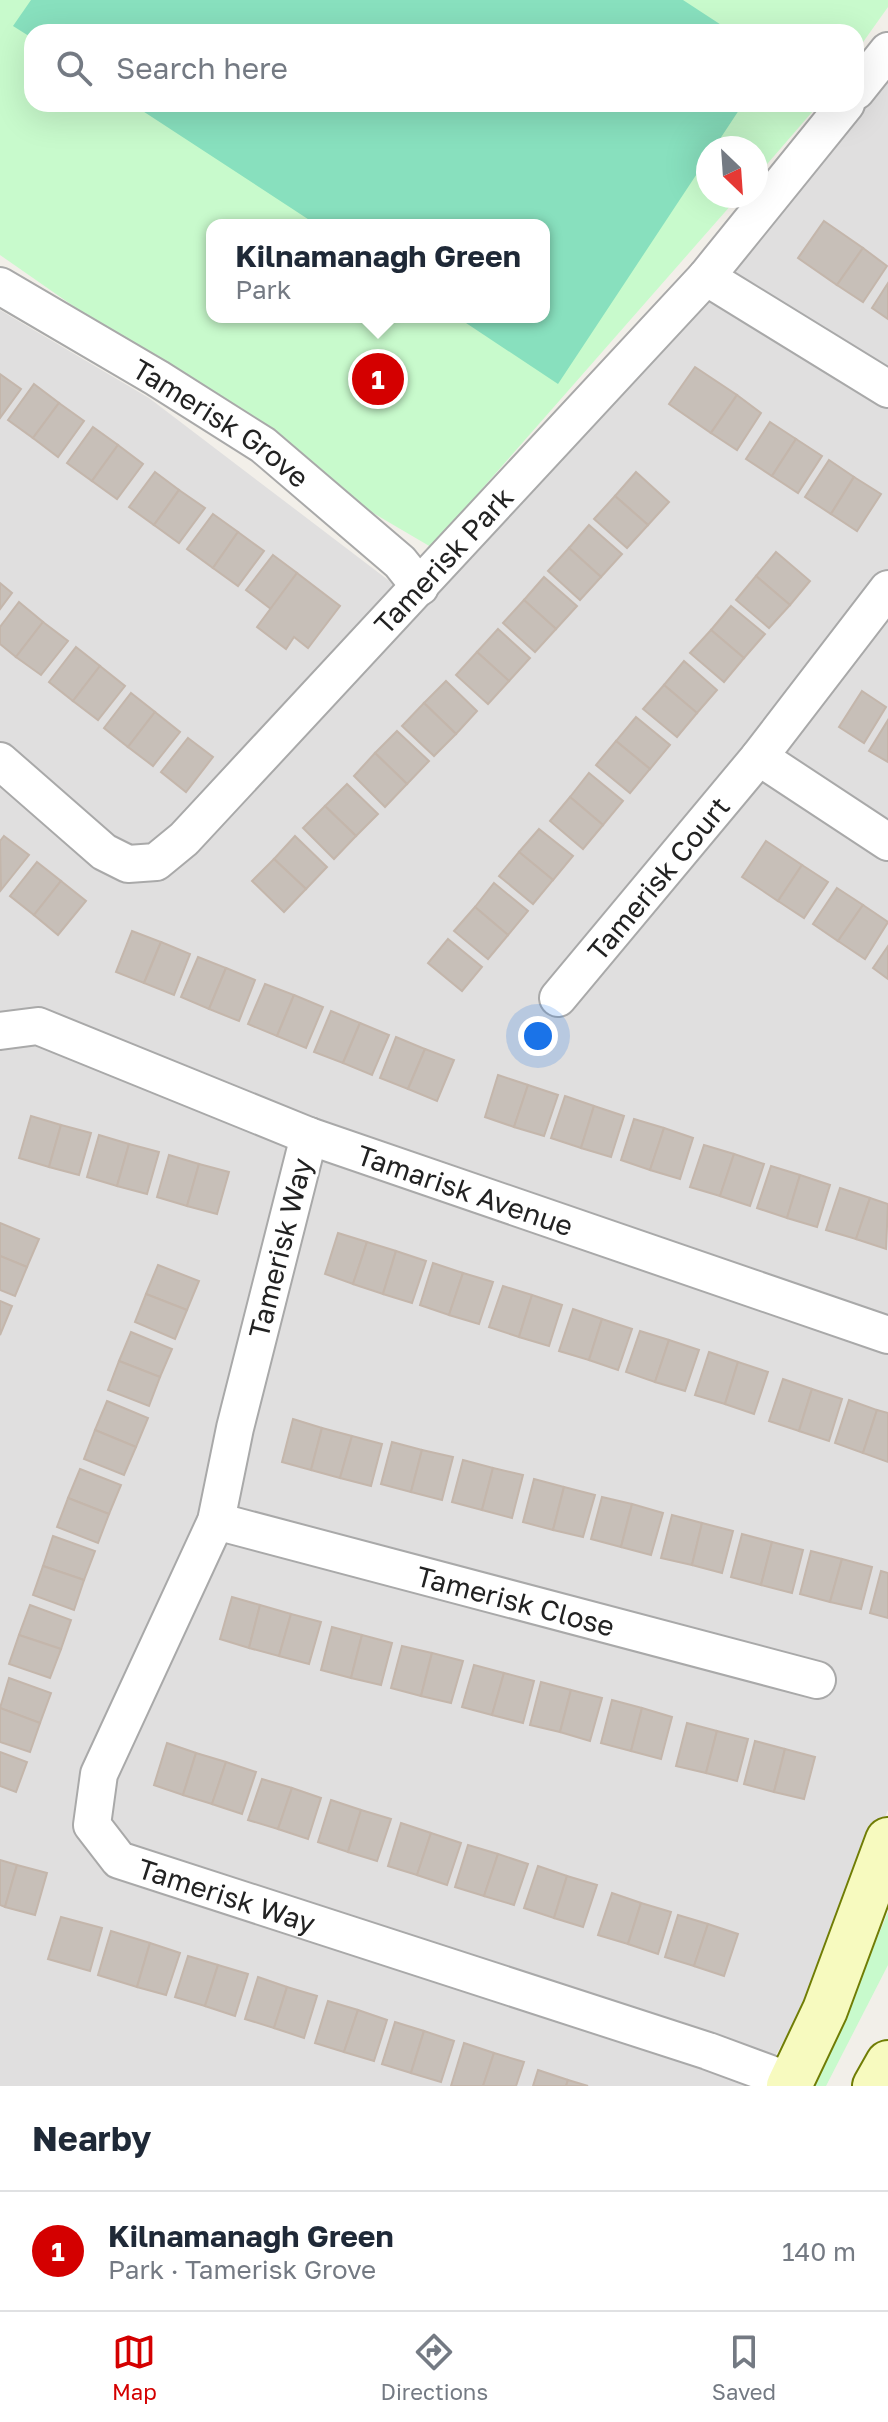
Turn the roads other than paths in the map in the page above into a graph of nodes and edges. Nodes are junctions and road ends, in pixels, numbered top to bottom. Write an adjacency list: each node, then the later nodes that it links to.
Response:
1 (888, 51): 2 (street)
2 (864, 81)
3 (840, 112): 4 (street, Tamerisk Park)
4 (706, 277): 6 (street); 7 (street, Tamerisk Park)
5 (0, 286): 7 (street, Tamerisk Grove)
6 (888, 389)
7 (420, 587): 10 (street, Tamerisk Park)
8 (888, 589): 9 (street, Tamerisk Court)
9 (759, 757): 11 (street); 12 (street, Tamerisk Court)
10 (0, 761)
11 (888, 842)
12 (558, 998)
13 (0, 1031): 14 (street, Tamarisk Avenue)
14 (309, 1136): 15 (street, Tamarisk Avenue); 16 (street, Tamerisk Way)
15 (888, 1335)
16 (216, 1521): 17 (street, Tamerisk Close); 20 (street, Tamerisk Way)
17 (817, 1680)
18 (888, 1840): 20 (street)
19 (888, 2063): 21 (street)
20 (790, 2084)
21 (875, 2086)

